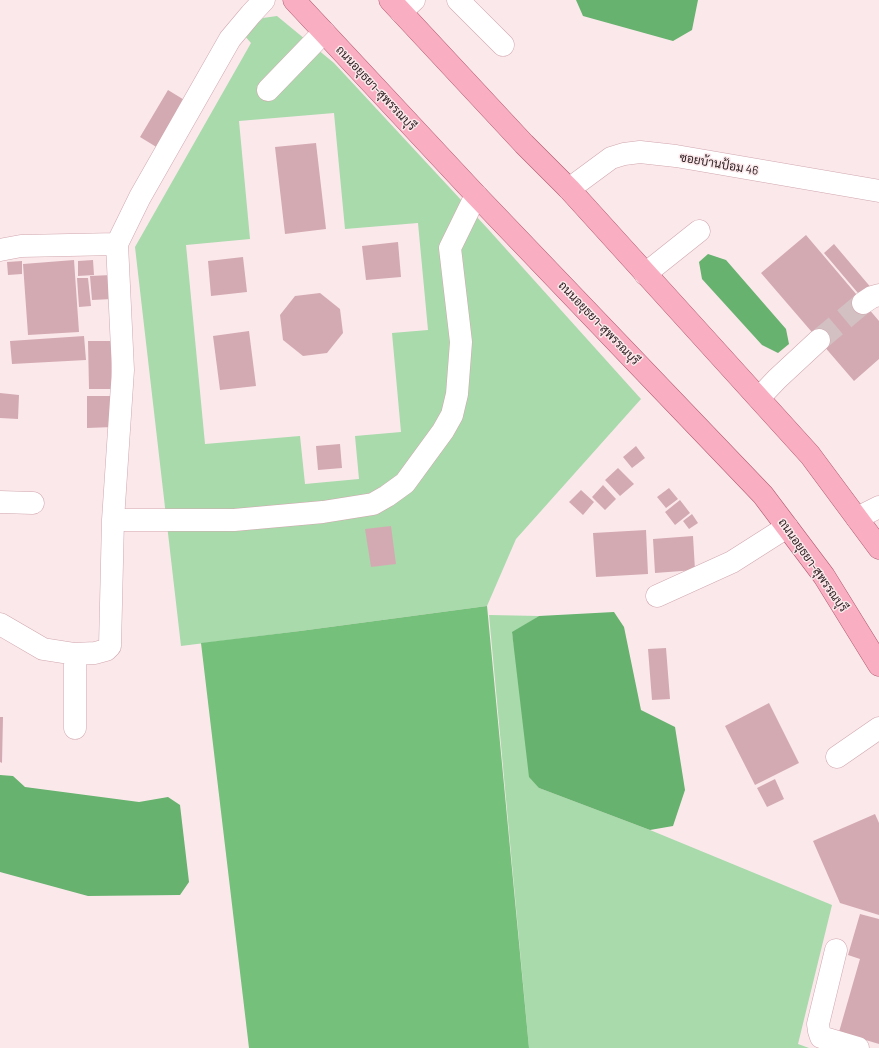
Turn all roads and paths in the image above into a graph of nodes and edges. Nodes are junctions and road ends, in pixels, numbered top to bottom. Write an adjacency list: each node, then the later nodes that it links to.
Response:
1 (264, 0): 12 (street)
2 (294, 0): 5 (main road, ถนนอยุธยา-สุพรรณบุรี)
3 (458, 0): 6 (street)
4 (402, 4): 8 (main road)
5 (324, 32): 7 (street); 10 (main road, ถนนอยุธยา-สุพรรณบุรี)
6 (502, 45)
7 (268, 90)
8 (569, 189): 9 (street, ซอยบ้านป้อม 46); 14 (main road)
9 (879, 191)
10 (476, 195): 21 (street); 22 (main road, ถนนอยุธยา-สุพรรณบุรี)
11 (699, 231): 14 (street)
12 (117, 244): 13 (street); 21 (street)
13 (0, 250)
14 (645, 274): 16 (main road)
15 (819, 340): 16 (street)
16 (759, 398): 20 (main road)
17 (0, 502): 18 (street)
18 (32, 503)
19 (879, 507): 20 (street)
20 (857, 518): 23 (main road)
21 (113, 520): 26 (street)
22 (787, 527): 24 (street); 27 (main road, ถนนอยุธยา-สุพรรณบุรี)
23 (879, 548)
24 (658, 596)
25 (0, 624): 26 (street)
26 (75, 654): 28 (street)
27 (879, 665)
28 (75, 728)
29 (879, 728): 30 (street)
30 (837, 757)
31 (836, 950): 32 (street)
32 (858, 1048)

